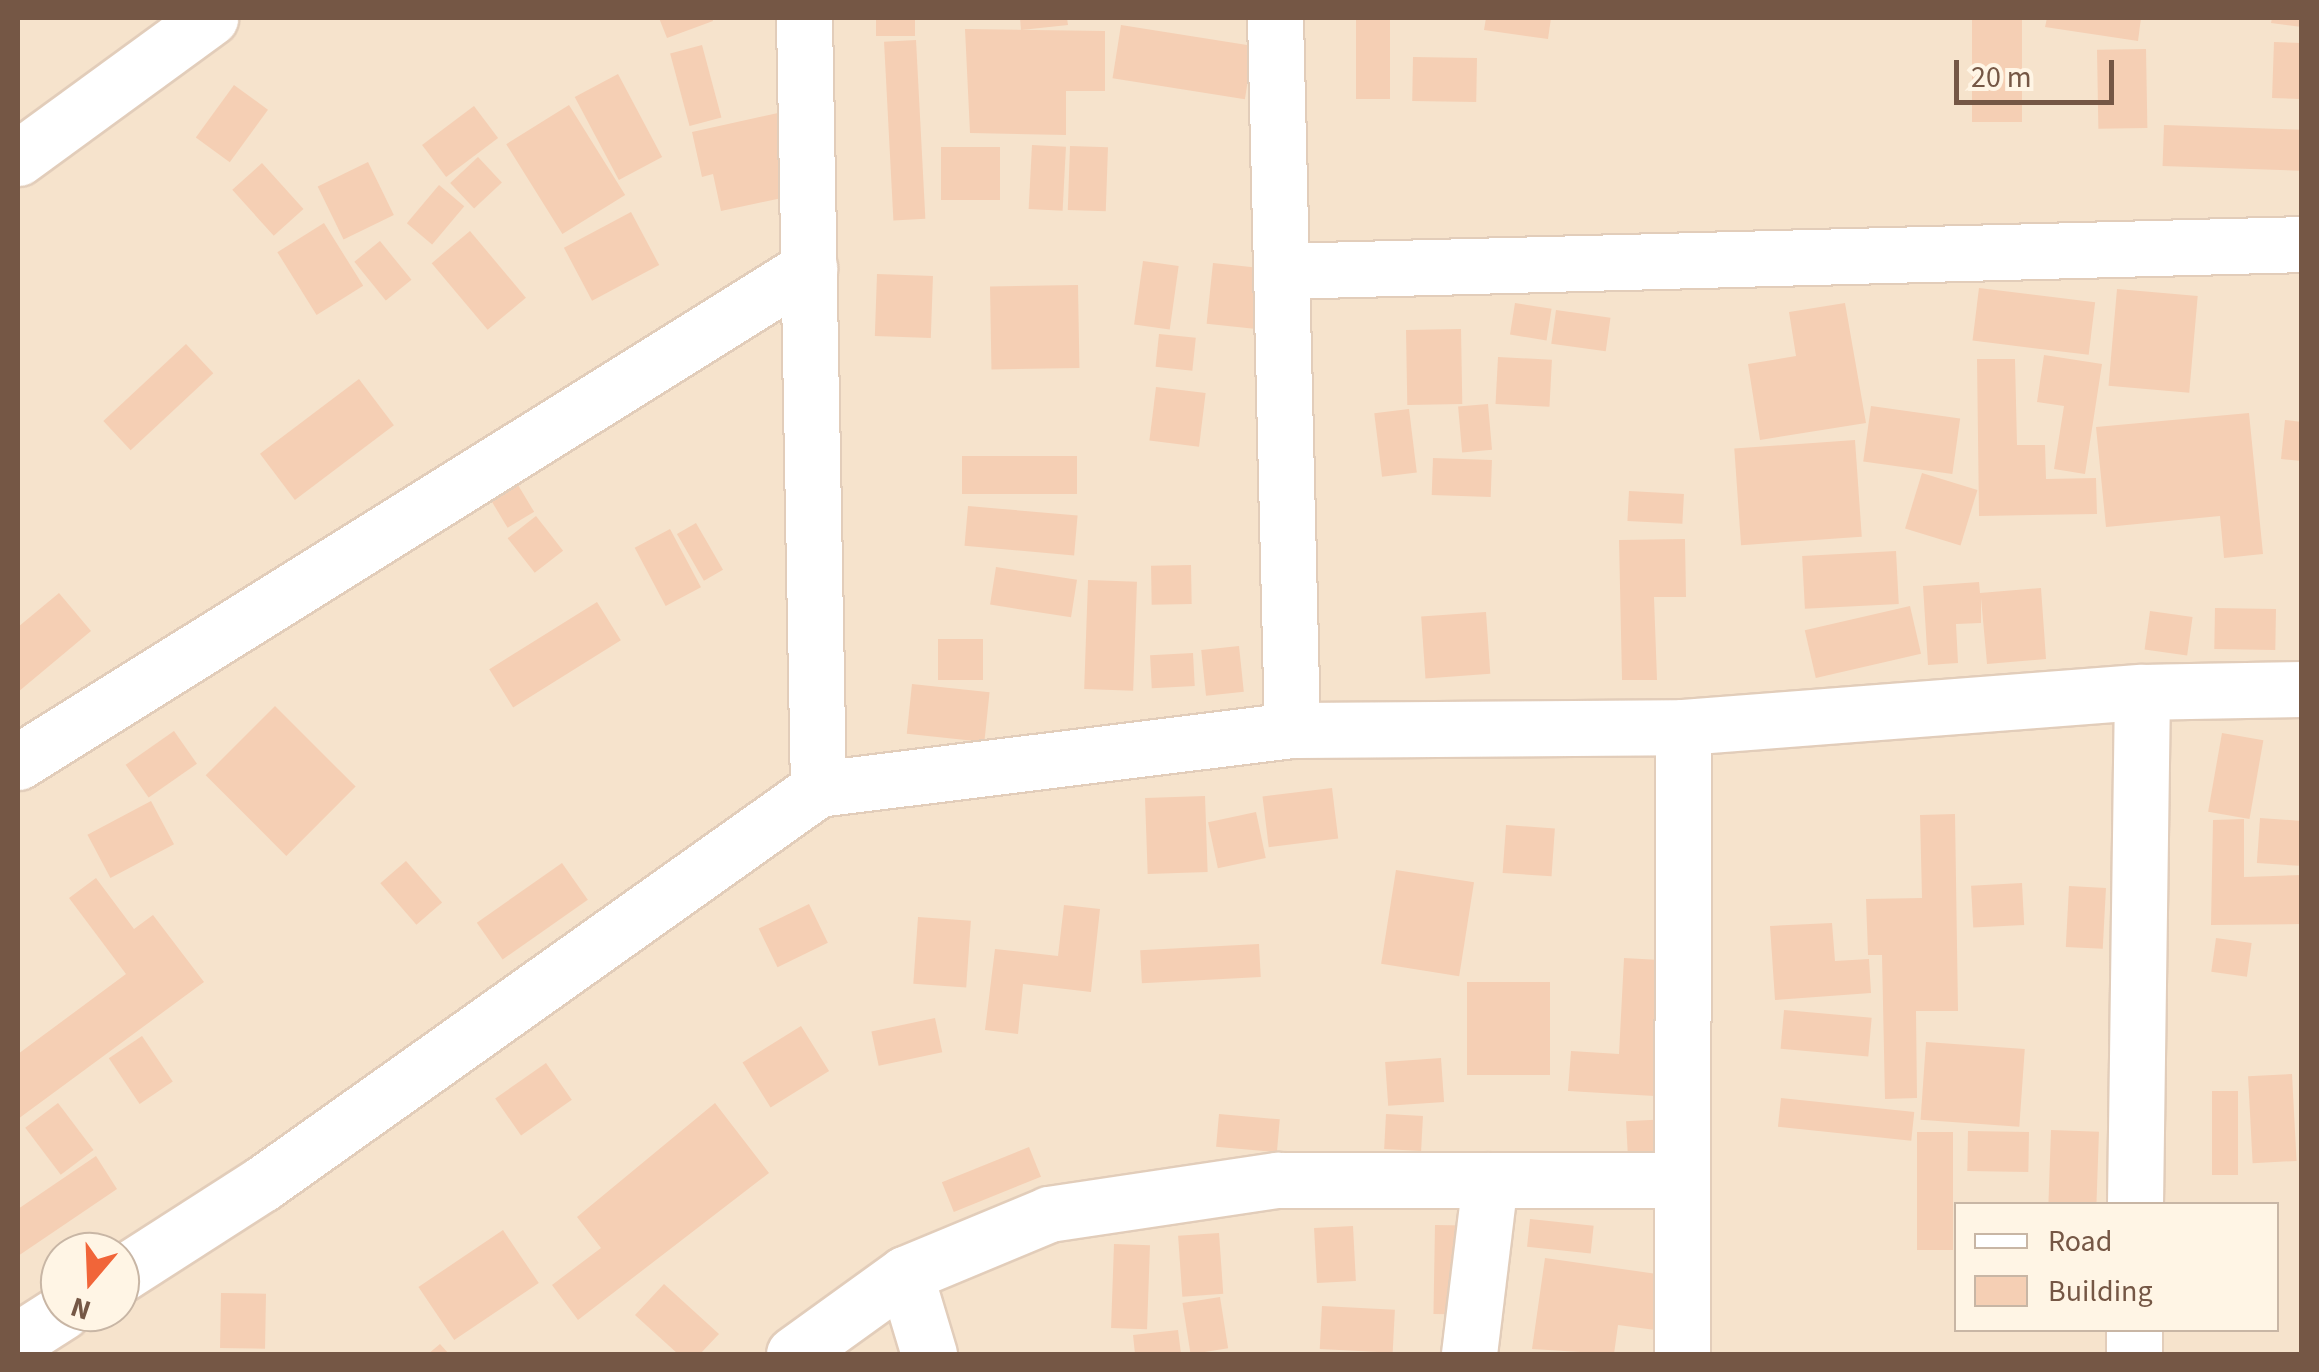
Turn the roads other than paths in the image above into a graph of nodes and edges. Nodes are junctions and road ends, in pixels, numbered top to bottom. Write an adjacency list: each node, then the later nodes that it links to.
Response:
1 (210, 18): 4 (street)
2 (804, 18): 6 (street)
3 (1275, 18): 7 (street)
4 (18, 158)
5 (2302, 244): 7 (street)
6 (809, 268): 12 (street); 13 (street)
7 (1281, 271): 11 (street)
8 (2302, 689): 9 (street)
9 (2142, 692): 10 (street); 16 (street)
10 (1683, 726): 11 (street); 15 (street)
11 (1292, 730): 13 (street)
12 (18, 762)
13 (818, 789): 17 (street)
14 (1490, 1180): 15 (street); 18 (street); 23 (street)
15 (1680, 1180): 24 (street)
16 (2136, 1202)
17 (140, 1262)
18 (905, 1274): 21 (street); 22 (street)
19 (40, 1326): 20 (street)
20 (18, 1340)
21 (794, 1354)
22 (929, 1354)
23 (1468, 1354)
24 (1682, 1354)

